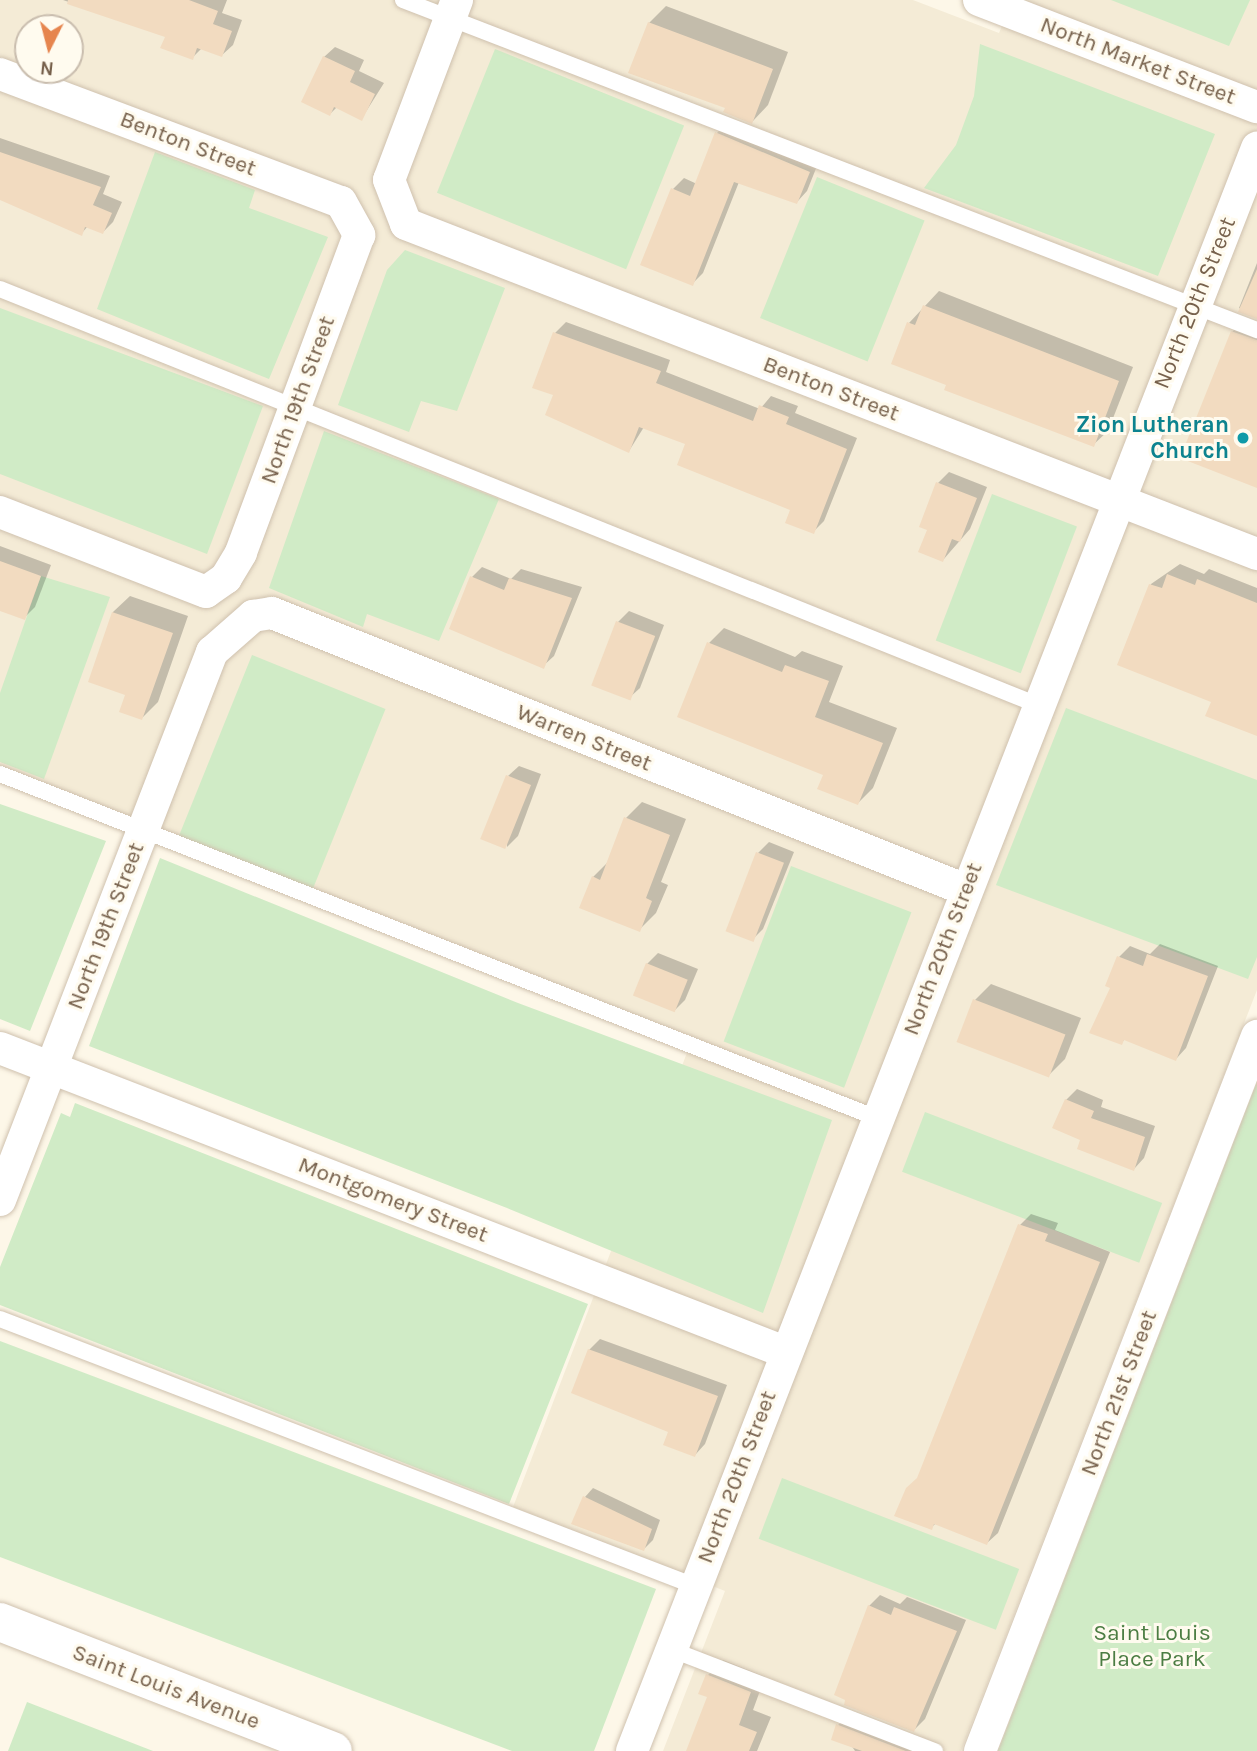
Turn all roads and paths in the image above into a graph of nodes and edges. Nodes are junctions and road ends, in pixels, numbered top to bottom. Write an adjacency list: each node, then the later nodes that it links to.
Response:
1 (403, 0): 3 (lane)
2 (979, 0): 5 (street, North Market Street)
3 (454, 9): 9 (lane); 12 (street, Benton Street)
4 (0, 74): 7 (street, Benton Street)
5 (1257, 107)
6 (1257, 148): 9 (street, North 20th Street)
7 (359, 234): 11 (street, North 19th Street)
8 (0, 289): 11 (lane)
9 (1195, 304): 10 (lane); 12 (street, North 20th Street)
10 (1257, 330)
11 (295, 407): 13 (street, North 19th Street); 16 (lane)
12 (1117, 500): 14 (street, Benton Street); 16 (street, North 20th Street)
13 (0, 512)
14 (1257, 554)
15 (212, 652): 18 (street, North 19th Street); 19 (street, Warren Street)
16 (1038, 705): 19 (street, North 20th Street)
17 (0, 774): 18 (lane)
18 (142, 830): 22 (street, North 19th Street); 23 (lane)
19 (966, 890): 23 (street, North 20th Street)
20 (1257, 1036): 33 (street, North 21st Street)
21 (0, 1048): 22 (street, Montgomery Street)
22 (51, 1068): 24 (street, North 19th Street); 26 (street, Montgomery Street)
23 (877, 1118): 26 (street, North 20th Street)
24 (0, 1200)
25 (0, 1319): 27 (lane)
26 (785, 1352): 27 (street, North 20th Street)
27 (695, 1586): 29 (street, North 20th Street)
28 (0, 1622): 30 (street, Saint Louis Avenue)
29 (670, 1649): 31 (street, North 20th Street); 32 (lane)
30 (333, 1751)
31 (632, 1751)
32 (935, 1751)
33 (980, 1751)

